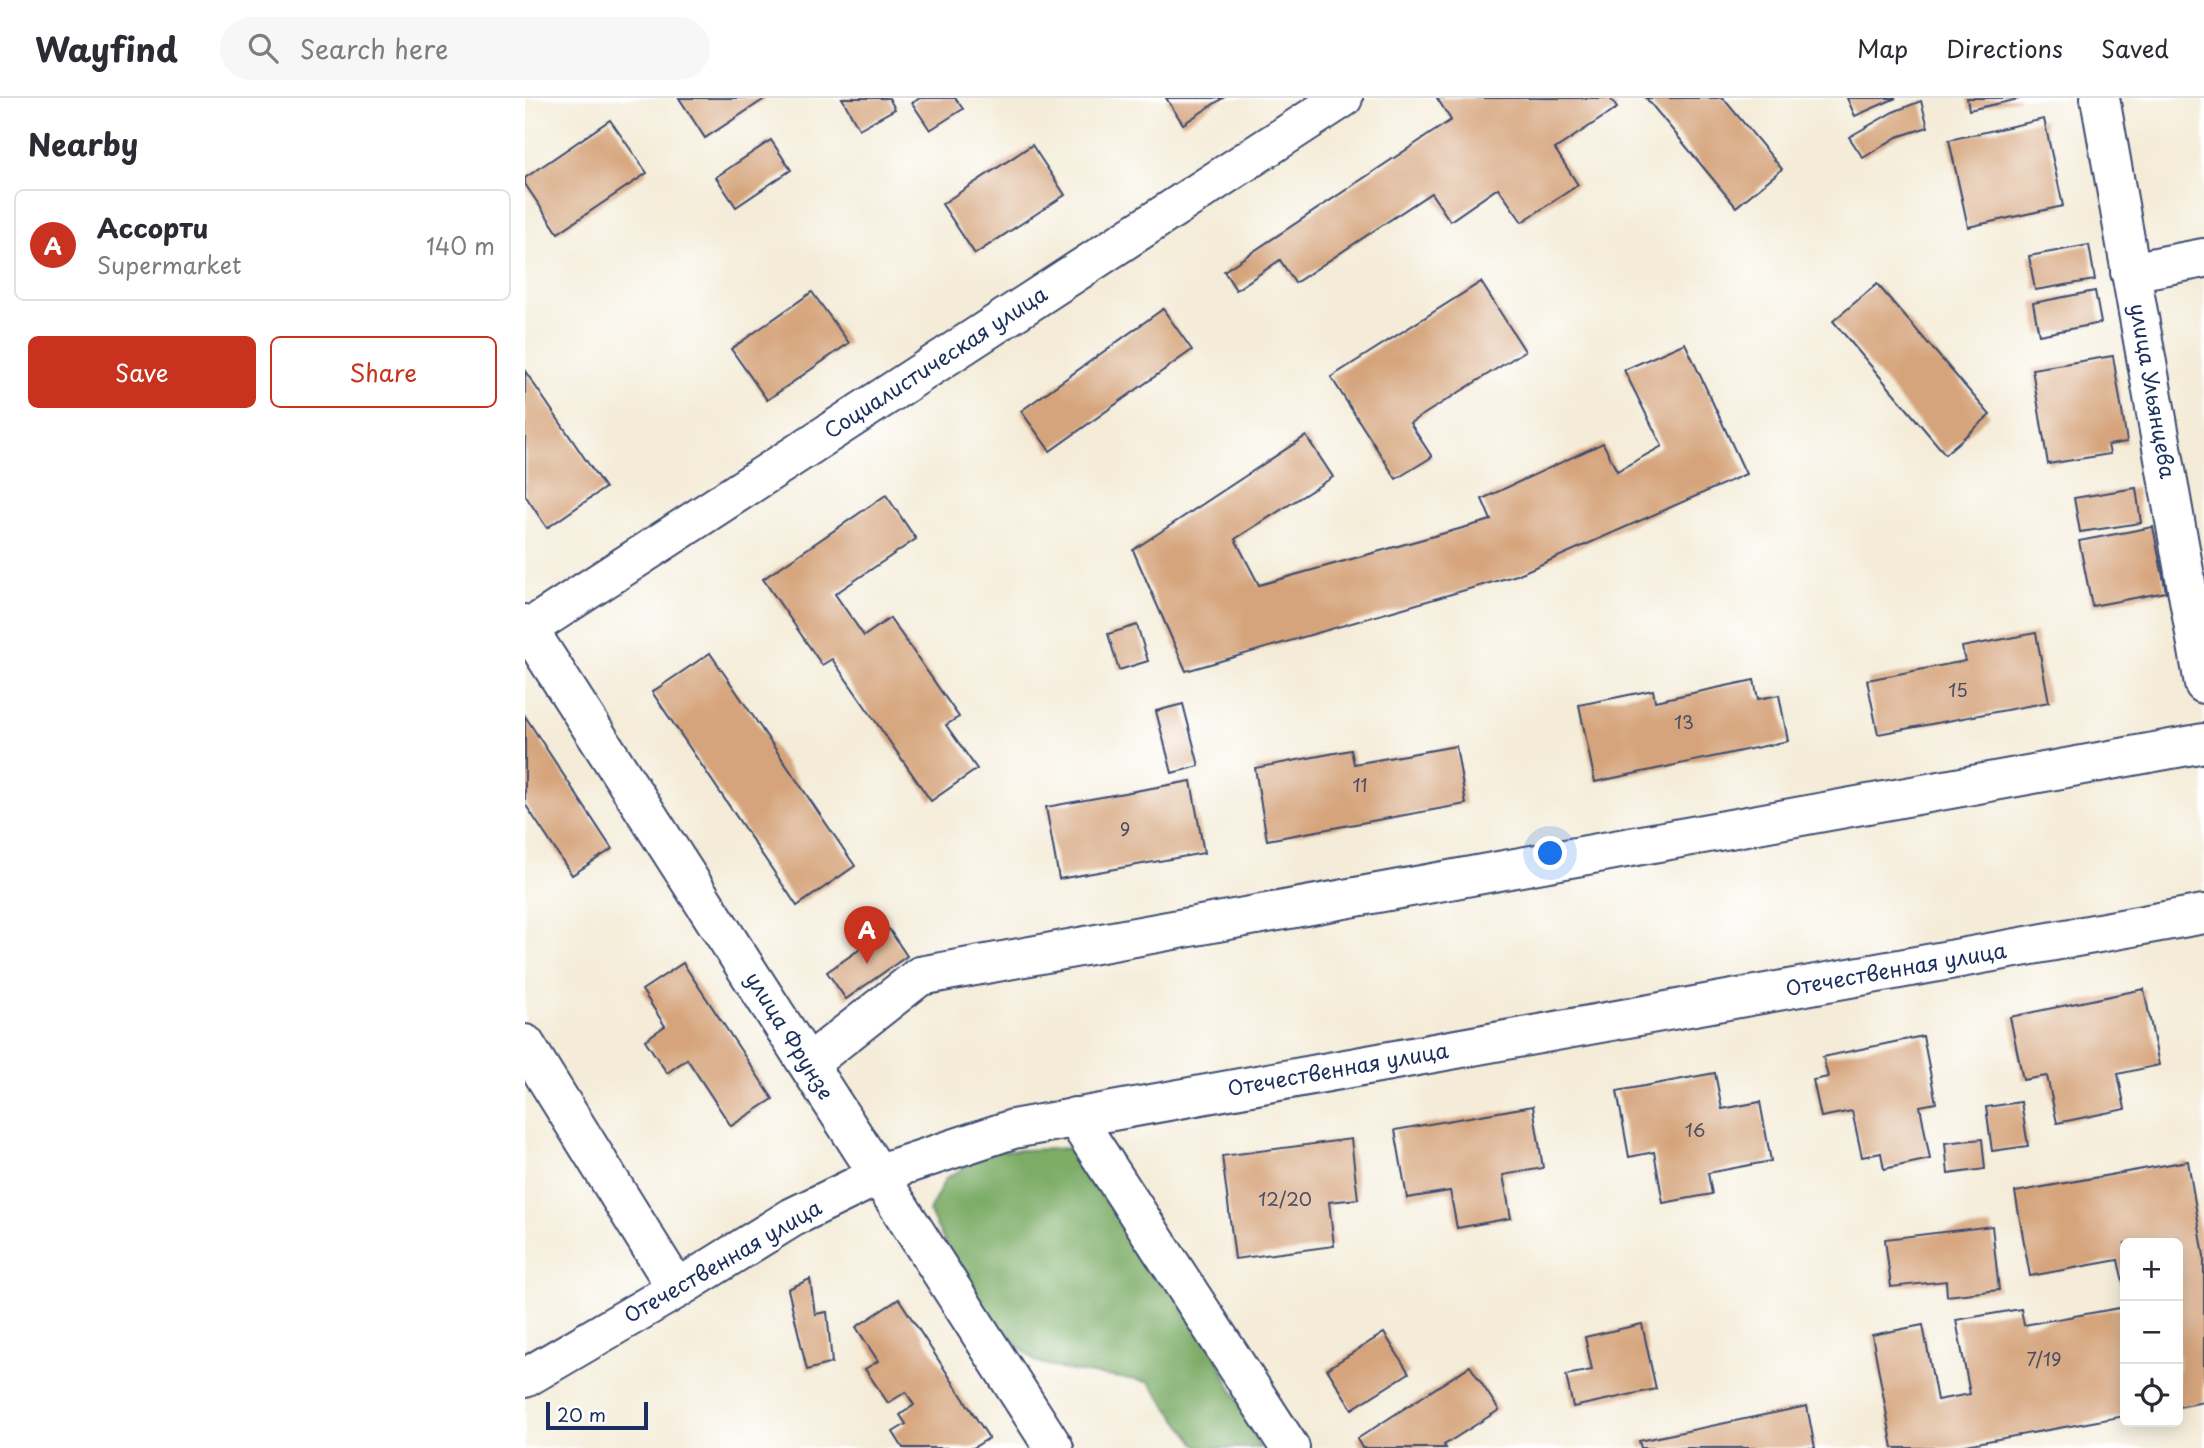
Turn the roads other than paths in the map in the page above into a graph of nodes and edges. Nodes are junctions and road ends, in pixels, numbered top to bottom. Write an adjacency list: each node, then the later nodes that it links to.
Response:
1 (1343, 98): 5 (street, Социалистическая улица)
2 (2100, 98): 4 (street, улица Ульянцева)
3 (2204, 258): 4 (street)
4 (2130, 272): 6 (street, улица Ульянцева)
5 (527, 626): 10 (street, улица Фрунзе)
6 (2204, 684)
7 (2204, 743): 10 (street)
8 (2204, 914): 11 (street, Отечественная улица)
9 (525, 1044): 13 (street)
10 (808, 1064): 12 (street, улица Фрунзе)
11 (1075, 1117): 12 (street, Отечественная улица); 16 (street)
12 (878, 1177): 13 (street, Отечественная улица); 15 (street, улица Фрунзе)
13 (677, 1289): 14 (street, Отечественная улица)
14 (525, 1378)
15 (1053, 1448)
16 (1290, 1448)

